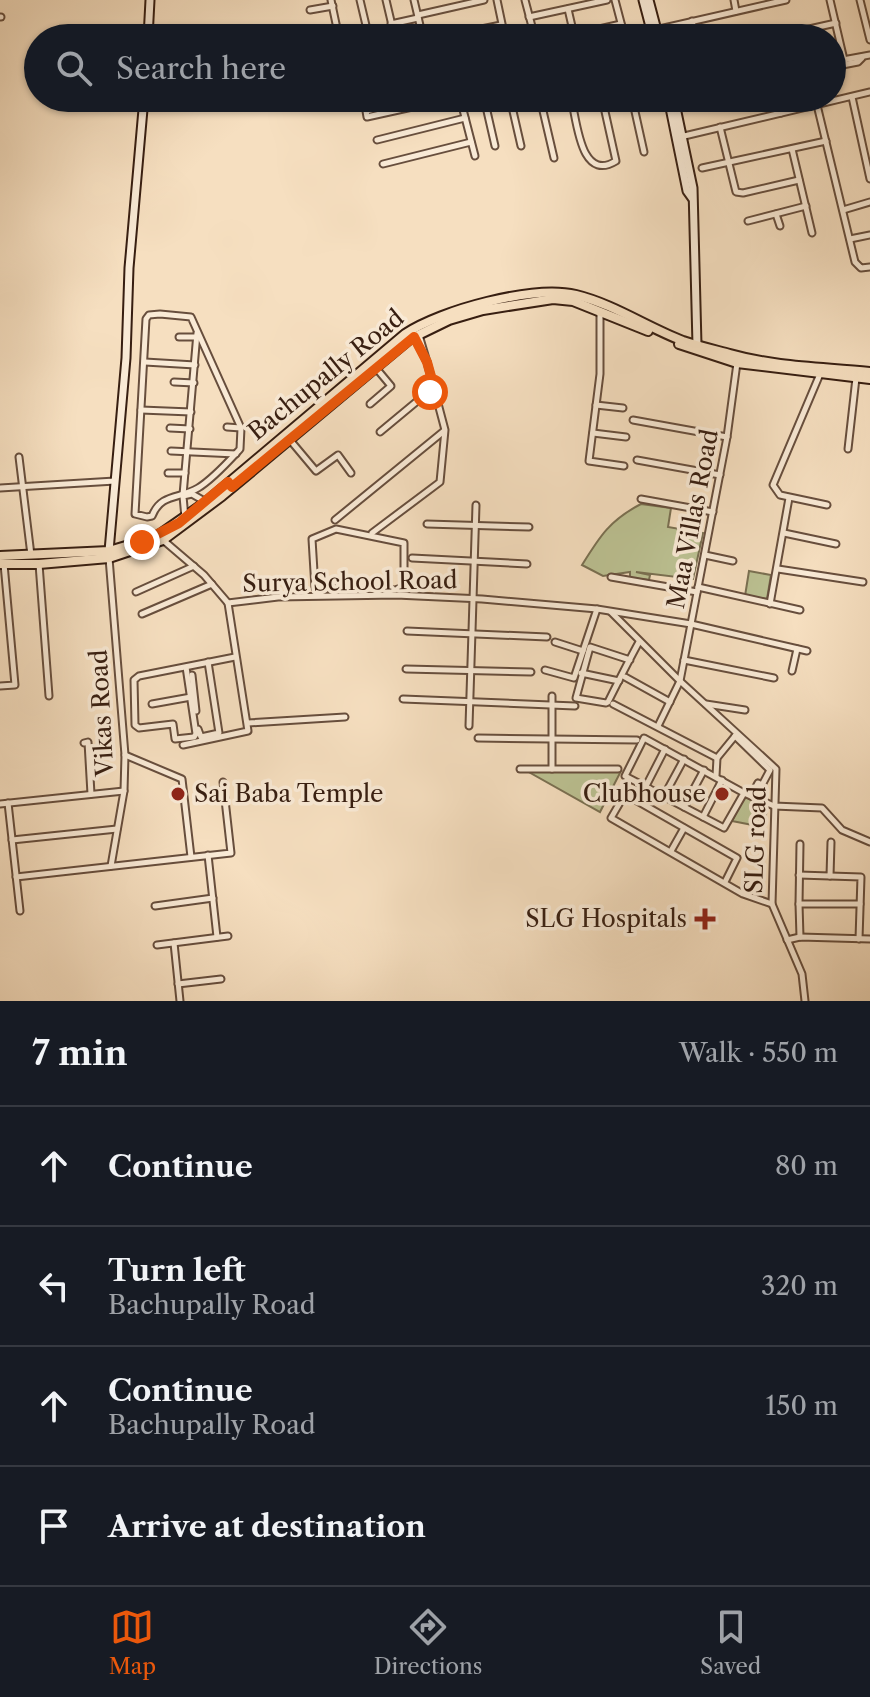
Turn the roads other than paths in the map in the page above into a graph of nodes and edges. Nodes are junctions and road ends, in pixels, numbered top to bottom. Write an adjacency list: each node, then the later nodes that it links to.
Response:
1 (150, 0): 25 (street)
2 (360, 0): 27 (street)
3 (386, 0): 28 (street)
4 (414, 0): 20 (street)
5 (484, 0): 15 (street)
6 (497, 0): 30 (street)
7 (525, 0): 22 (street)
8 (607, 0): 17 (street)
9 (615, 0): 33 (street)
10 (646, 0): 34 (street)
11 (734, 0): 19 (street)
12 (786, 0): 19 (street)
13 (830, 0): 24 (street)
14 (860, 0): 21 (street)
15 (467, 2): 20 (street)
16 (332, 3): 18 (street); 26 (street)
17 (568, 9): 22 (street); 32 (street)
18 (310, 10)
19 (736, 11): 23 (street)
20 (418, 16): 28 (street); 29 (street)
21 (867, 16): 38 (street)
22 (529, 17): 31 (street)
23 (692, 21): 35 (street); 36 (street)
24 (836, 23): 37 (street)
25 (149, 24)
26 (336, 24)
27 (366, 24)
28 (391, 24)
29 (420, 24)
30 (501, 24)
31 (531, 24)
32 (571, 24)
33 (621, 24)
34 (652, 24)
35 (683, 24)
36 (693, 24)
37 (832, 24)
38 (870, 40)
39 (866, 56): 40 (street)
40 (846, 62)
41 (870, 92): 42 (street)
42 (852, 97): 43 (street); 73 (street)
43 (846, 98)
44 (143, 112): 130 (street)
45 (373, 112): 57 (street)
46 (464, 112): 58 (street)
47 (487, 112): 64 (street)
48 (513, 112): 65 (street)
49 (543, 112): 69 (street)
50 (575, 112): 51 (street)
51 (605, 112)
52 (635, 112): 67 (street)
53 (675, 112): 60 (street)
54 (786, 112): 56 (street)
55 (819, 112): 62 (street)
56 (781, 113): 59 (street)
57 (366, 114)
58 (465, 118): 61 (street); 63 (street)
59 (720, 127): 60 (street); 71 (street)
60 (679, 137): 89 (street)
61 (377, 140)
62 (826, 141): 66 (street); 77 (street)
63 (471, 142): 68 (street); 70 (street)
64 (495, 146)
65 (521, 146)
66 (792, 149): 71 (street); 74 (street)
67 (644, 152)
68 (475, 156)
69 (554, 158)
70 (383, 164)
71 (728, 164): 72 (street); 74 (street)
72 (702, 168)
73 (870, 179)
74 (799, 180): 76 (street)
75 (870, 202): 77 (street)
76 (806, 206): 78 (street); 81 (street)
77 (843, 210): 83 (street)
78 (776, 214): 79 (street); 80 (street)
79 (748, 221)
80 (780, 226)
81 (812, 233)
82 (870, 235): 83 (street)
83 (850, 239): 84 (street)
84 (870, 267)
85 (600, 311): 87 (main road, Bachupally Road); 91 (main road, Bachupally Road); 104 (street)
86 (197, 334): 88 (street); 90 (street); 92 (street); 102 (street)
87 (416, 335): 93 (main road, Bachupally Road); 100 (street)
88 (179, 337)
89 (697, 345): 94 (main road, Bachupally Road); 131 (main road, Bachupally Road)
90 (145, 362): 92 (street); 106 (street)
91 (737, 363): 95 (main road, Bachupally Road); 117 (street, Maa Villas Road)
92 (195, 365): 99 (street)
93 (375, 367): 103 (street); 118 (main road, Bachupally Road)
94 (870, 372)
95 (820, 374): 96 (main road, Bachupally Road); 135 (street)
96 (856, 378): 97 (main road, Bachupally Road); 119 (street)
97 (870, 379)
98 (174, 382): 99 (street)
99 (194, 383): 107 (street)
100 (434, 387): 113 (street); 114 (street)
101 (219, 403): 102 (street)
102 (230, 404): 111 (street)
103 (370, 404)
104 (596, 405): 105 (street); 115 (street)
105 (623, 408)
106 (141, 410): 107 (street); 134 (street)
107 (191, 412): 112 (street)
108 (633, 420): 117 (street)
109 (227, 427): 111 (street)
110 (170, 428): 112 (street)
111 (241, 428): 122 (street)
112 (190, 429): 121 (street)
113 (445, 430): 142 (street); 146 (street)
114 (380, 432)
115 (593, 433): 116 (street); 125 (street)
116 (626, 437)
117 (727, 437): 129 (street, Maa Villas Road)
118 (289, 440): 128 (street); 131 (main road, Bachupally Road)
119 (848, 449)
120 (171, 451): 121 (street)
121 (188, 451): 122 (street); 127 (street)
122 (236, 454): 134 (street)
123 (19, 457): 132 (street)
124 (637, 460): 129 (street)
125 (624, 466)
126 (168, 473): 127 (street)
127 (185, 473): 134 (street)
128 (351, 473)
129 (720, 475): 140 (street, Maa Villas Road)
130 (115, 481): 132 (street); 150 (street)
131 (230, 485): 137 (main road, Bachupally Road); 148 (main road, Bachupally Road)
132 (22, 487): 133 (street); 151 (street)
133 (0, 488)
134 (183, 495): 137 (street); 141 (street)
135 (789, 498): 139 (street); 147 (street)
136 (641, 499): 140 (street)
137 (206, 502): 141 (main road, Bachupally Road)
138 (476, 505): 144 (street)
139 (827, 505)
140 (713, 512): 152 (street, Maa Villas Road)
141 (185, 518): 150 (main road, Bachupally Road)
142 (335, 520)
143 (427, 524): 144 (street)
144 (476, 525): 145 (street); 154 (street)
145 (529, 527)
146 (372, 533)
147 (784, 533): 149 (street); 160 (street)
148 (163, 540): 150 (main road, Bachupally Road); 159 (street)
149 (836, 544)
150 (109, 554): 151 (main road); 157 (main road); 226 (street, Vikas Road)
151 (31, 555): 156 (main road)
152 (705, 555): 155 (street); 166 (street, Maa Villas Road)
153 (412, 558): 154 (street)
154 (474, 561): 158 (street); 171 (street)
155 (733, 561)
156 (1, 562): 157 (main road); 202 (street)
157 (39, 564): 203 (street)
158 (527, 564)
159 (194, 566): 163 (street); 167 (street)
160 (778, 569): 162 (street); 173 (street)
161 (611, 577): 166 (street)
162 (863, 582)
163 (212, 584): 172 (street); 177 (street)
164 (352, 588): 165 (street); 168 (street); 170 (street)
165 (323, 589): 168 (street); 169 (street)
166 (698, 590): 173 (street); 178 (street, Maa Villas Road)
167 (136, 592)
168 (396, 592): 170 (street, Surya School Road); 171 (street, Surya School Road)
169 (323, 597): 170 (street, Surya School Road); 172 (street, Surya School Road)
170 (352, 597)
171 (473, 598): 174 (street, Surya School Road); 180 (street)
172 (228, 603): 187 (street)
173 (770, 604): 175 (street)
174 (597, 609): 176 (street, Surya School Road); 185 (street)
175 (800, 610)
176 (611, 612): 178 (street, Surya School Road); 183 (street)
177 (142, 614)
178 (693, 625): 184 (street, Surya School Road); 189 (street, Maa Villas Road)
179 (407, 631): 180 (street)
180 (472, 634): 181 (street); 194 (street)
181 (547, 637)
182 (555, 642): 185 (street)
183 (639, 642): 188 (street); 201 (street)
184 (797, 649): 186 (street, Surya School Road); 195 (street)
185 (583, 651): 193 (street)
186 (807, 651)
187 (235, 657): 190 (street); 216 (street)
188 (630, 660): 197 (street); 200 (street)
189 (684, 660): 199 (street); 201 (street, Maa Villas Road)
190 (208, 662): 191 (street); 198 (street)
191 (186, 667): 205 (street); 205 (street)
192 (406, 669): 194 (street)
193 (545, 670)
194 (471, 671): 196 (street); 207 (street)
195 (792, 671)
196 (531, 672)
197 (581, 673): 200 (street); 200 (street)
198 (192, 675)
199 (774, 678)
200 (622, 679): 208 (street)
201 (680, 681): 208 (street, Maa Villas Road); 209 (street)
202 (0, 686)
203 (49, 696)
204 (552, 696): 213 (street)
205 (191, 697): 210 (street)
206 (403, 699): 207 (street)
207 (470, 701): 213 (street); 217 (street)
208 (670, 702): 218 (street, Maa Villas Road)
209 (704, 703): 214 (street); 219 (street)
210 (152, 704)
211 (613, 704): 218 (street)
212 (575, 706): 213 (street)
213 (552, 707): 221 (street)
214 (745, 710)
215 (345, 717): 216 (street)
216 (248, 723): 224 (street)
217 (469, 726)
218 (658, 726): 227 (street)
219 (736, 734): 227 (street); 241 (street); 244 (street, SLG road)
220 (478, 738): 221 (street)
221 (552, 739): 222 (street); 230 (street)
222 (637, 740)
223 (84, 743): 239 (street)
224 (183, 745)
225 (665, 749): 228 (street); 236 (street); 236 (street)
226 (125, 755): 237 (street, Vikas Road); 255 (street)
227 (717, 758): 233 (street)
228 (684, 759): 232 (street); 240 (street)
229 (520, 769): 230 (street)
230 (552, 769): 231 (street)
231 (618, 769)
232 (704, 770): 233 (street); 245 (street)
233 (716, 776): 234 (street)
234 (722, 780): 238 (street); 246 (street)
235 (223, 782): 254 (street)
236 (646, 786): 240 (street)
237 (124, 791): 239 (street); 248 (street, Vikas Road)
238 (744, 793): 241 (street); 246 (street)
239 (91, 794): 242 (street)
240 (664, 796): 245 (street)
241 (751, 796): 244 (street)
242 (8, 803): 243 (street); 249 (street)
243 (0, 804)
244 (774, 806): 251 (street); 262 (street, SLG road)
245 (684, 807): 246 (street)
246 (703, 817)
247 (684, 828): 253 (street); 253 (street); 260 (street)
248 (117, 829): 249 (street); 256 (street, Vikas Road)
249 (12, 840): 259 (street)
250 (831, 842): 258 (street)
251 (870, 842)
252 (800, 844): 257 (street)
253 (671, 851): 260 (street)
254 (208, 855): 255 (street); 261 (street)
255 (191, 857): 256 (street)
256 (111, 866): 259 (street)
257 (799, 875): 258 (street); 263 (street)
258 (830, 876): 264 (street)
259 (16, 877): 266 (street)
260 (725, 882): 262 (street)
261 (213, 898): 265 (street); 268 (street)
262 (772, 904): 272 (street, SLG road)
263 (799, 904): 264 (street); 269 (street)
264 (860, 904): 270 (street)
265 (155, 906)
266 (20, 911)
267 (228, 936): 268 (street)
268 (217, 937): 273 (street)
269 (800, 937): 270 (street); 272 (street)
270 (859, 939): 271 (street)
271 (870, 939)
272 (787, 940): 278 (street, SLG road)
273 (174, 943): 274 (street); 276 (street)
274 (157, 945)
275 (221, 979): 276 (street)
276 (178, 984): 277 (street)
277 (180, 1001)
278 (805, 1001)

